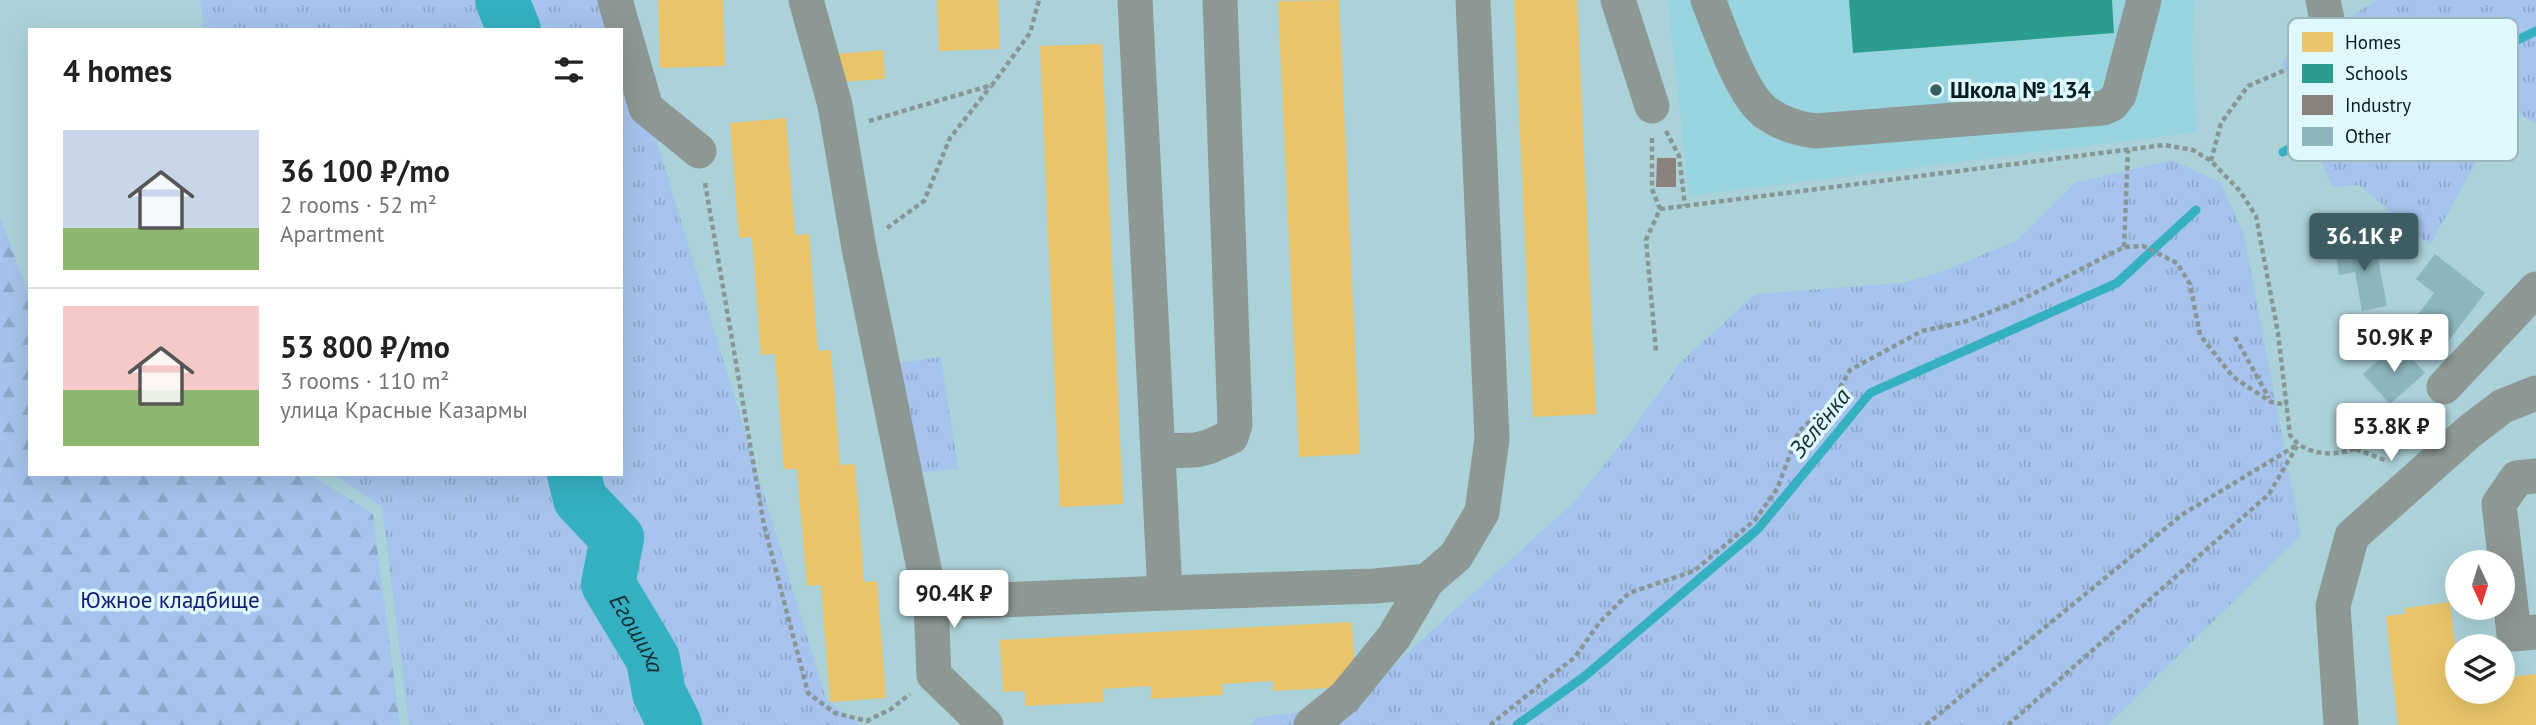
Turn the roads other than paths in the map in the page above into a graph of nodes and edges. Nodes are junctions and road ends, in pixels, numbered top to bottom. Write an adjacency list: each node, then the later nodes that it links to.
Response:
1 (615, 0): 12 (street)
2 (806, 0): 20 (street)
3 (1135, 0): 16 (street)
4 (1220, 0): 16 (street)
5 (1474, 0): 18 (street)
6 (1618, 0): 11 (street)
7 (1707, 0): 8 (street)
8 (2144, 0)
9 (2323, 0): 10 (street)
10 (2327, 18)
11 (1652, 106)
12 (699, 151)
13 (2536, 289): 14 (street)
14 (2444, 387)
15 (2536, 393): 24 (street)
16 (1158, 451): 19 (street)
17 (2536, 476): 21 (street)
18 (1427, 581): 19 (street); 23 (street)
19 (1165, 593): 20 (street)
20 (932, 603): 22 (street)
21 (2536, 632)
22 (986, 725)
23 (1311, 725)
24 (2341, 725)

